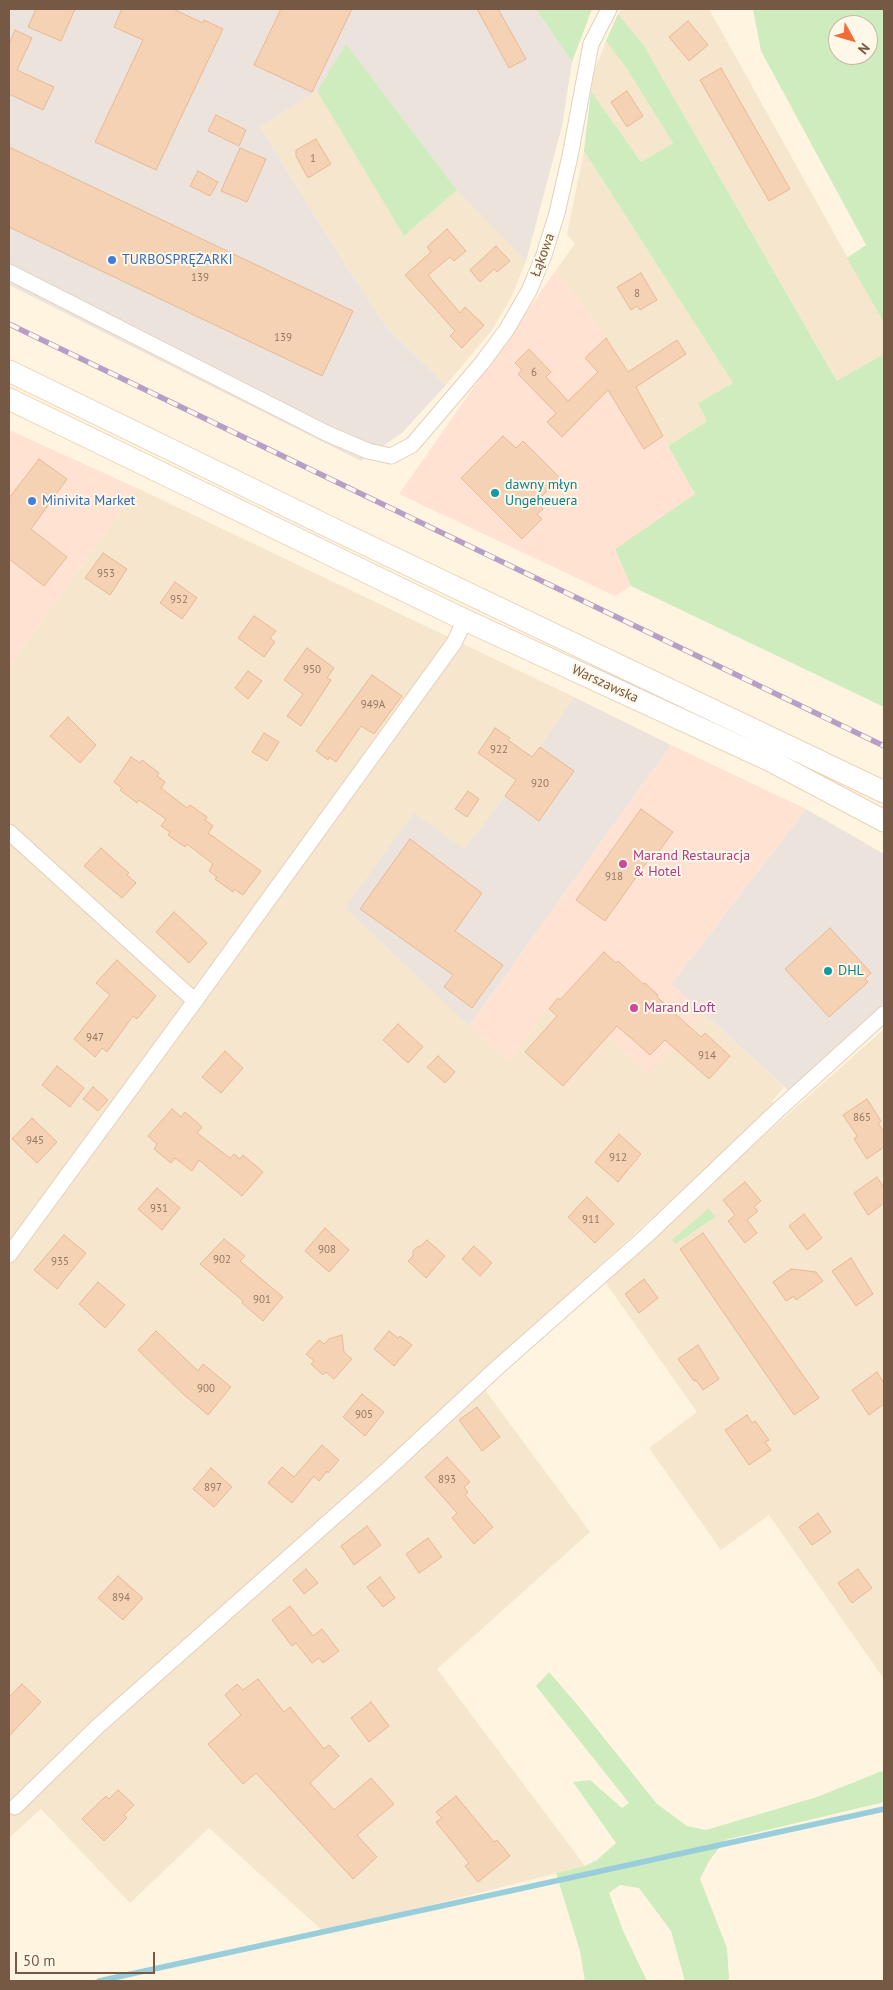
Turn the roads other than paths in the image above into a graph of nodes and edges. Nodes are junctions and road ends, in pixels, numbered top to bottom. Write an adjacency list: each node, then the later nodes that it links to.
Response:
1 (609, 9): 2 (street, Łąkowa)
2 (9, 272)
3 (9, 371): 6 (main road, Warszawska)
4 (9, 399): 5 (main road, Warszawska)
5 (465, 620): 7 (main road, Warszawska); 9 (street)
6 (884, 792)
7 (884, 820)
8 (9, 832): 9 (street)
9 (196, 1001): 11 (street)
10 (884, 1014): 12 (street)
11 (9, 1255)
12 (15, 1807)

